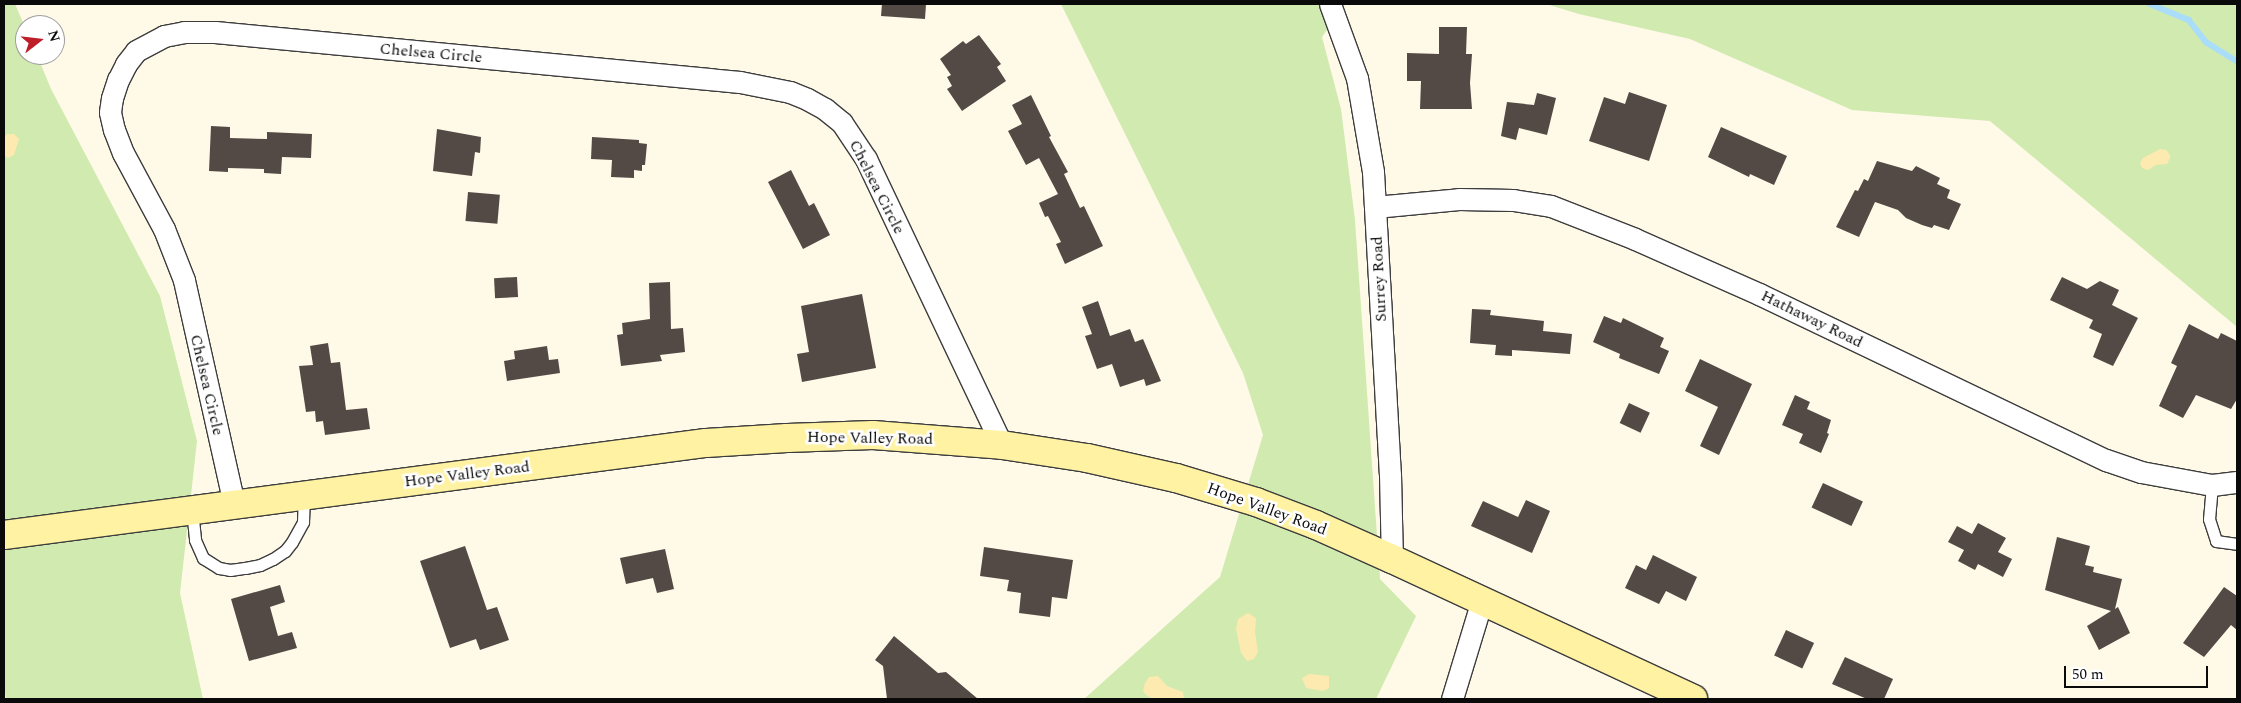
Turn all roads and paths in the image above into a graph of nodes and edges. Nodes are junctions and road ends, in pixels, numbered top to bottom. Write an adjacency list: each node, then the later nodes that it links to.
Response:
1 (1330, 4): 2 (street, Surrey Road)
2 (1375, 207): 5 (street, Hathaway Road); 11 (street, Surrey Road)
3 (1002, 445): 6 (main road, Hope Valley Road); 7 (street, Chelsea Circle); 11 (main road, Hope Valley Road)
4 (2237, 482): 5 (street, Hathaway Road)
5 (2212, 485): 10 (lane)
6 (304, 495): 7 (main road, Hope Valley Road); 8 (lane)
7 (234, 504): 8 (main road, Hope Valley Road)
8 (192, 510): 9 (main road, Hope Valley Road)
9 (4, 535)
10 (2237, 544)
11 (1392, 559): 12 (main road, Hope Valley Road)
12 (1482, 600): 13 (street); 14 (main road, Hope Valley Road)
13 (1452, 699)
14 (1693, 699)

